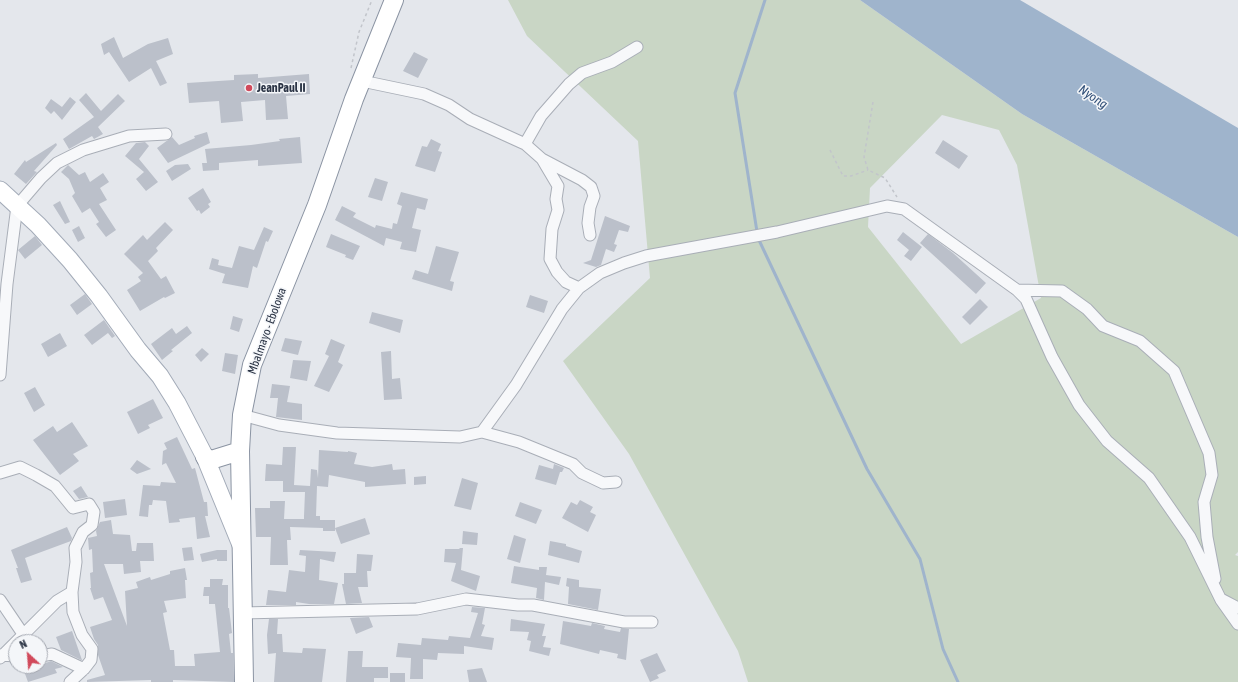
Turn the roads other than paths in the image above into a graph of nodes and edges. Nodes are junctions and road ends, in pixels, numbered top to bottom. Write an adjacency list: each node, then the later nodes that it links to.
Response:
1 (394, 0): 3 (highway, Mbalmayo - Ebolowa)
2 (637, 47): 5 (street)
3 (356, 77): 5 (street); 13 (highway, Mbalmayo - Ebolowa)
4 (166, 134): 8 (street)
5 (525, 144): 6 (street)
6 (542, 159): 9 (street); 10 (street)
7 (0, 190): 8 (main road)
8 (17, 206): 12 (street); 16 (main road)
9 (590, 235)
10 (579, 288): 11 (street); 14 (street)
11 (1017, 290): 22 (street); 22 (street)
12 (0, 375)
13 (242, 415): 14 (street); 15 (highway, Mbalmayo - Ebolowa)
14 (482, 432): 18 (street)
15 (240, 451): 16 (highway); 19 (highway, Mbalmayo - Ebolowa)
16 (205, 457): 19 (main road)
17 (0, 473): 20 (street)
18 (616, 482)
19 (242, 548): 24 (highway, Mbalmayo - Ebolowa)
20 (72, 592): 27 (street); 29 (street)
21 (0, 600): 27 (street)
22 (1221, 600): 23 (street); 26 (street)
23 (1238, 608)
24 (242, 613): 25 (street); 31 (highway, Mbalmayo - Ebolowa)
25 (652, 622)
26 (1238, 624)
27 (23, 634)
28 (48, 655): 29 (street)
29 (84, 669): 30 (street)
30 (70, 682)
31 (244, 682)

